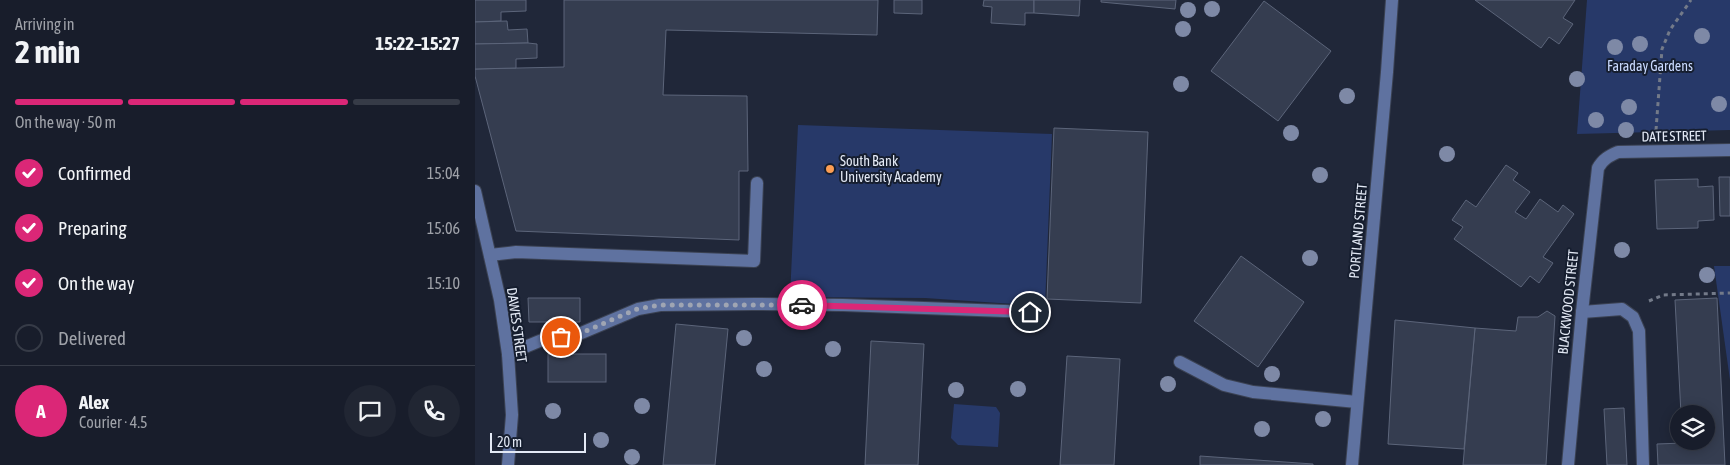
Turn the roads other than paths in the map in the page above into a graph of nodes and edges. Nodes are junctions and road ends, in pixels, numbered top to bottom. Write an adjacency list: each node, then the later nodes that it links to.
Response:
1 (1391, 0): 11 (street, PORTLAND STREET)
2 (1730, 150): 3 (street, DATE STREET)
3 (1618, 152): 8 (street, BLACKWOOD STREET)
4 (757, 183): 6 (street)
5 (475, 191): 6 (street, DAWES STREET)
6 (491, 255): 9 (street, DAWES STREET)
7 (1030, 312): 9 (street)
8 (1582, 312): 14 (street, BLACKWOOD STREET); 15 (street)
9 (508, 354): 12 (street, DAWES STREET)
10 (1180, 362): 11 (street)
11 (1357, 402): 13 (street, PORTLAND STREET)
12 (508, 465)
13 (1352, 465)
14 (1568, 465)
15 (1643, 465)

